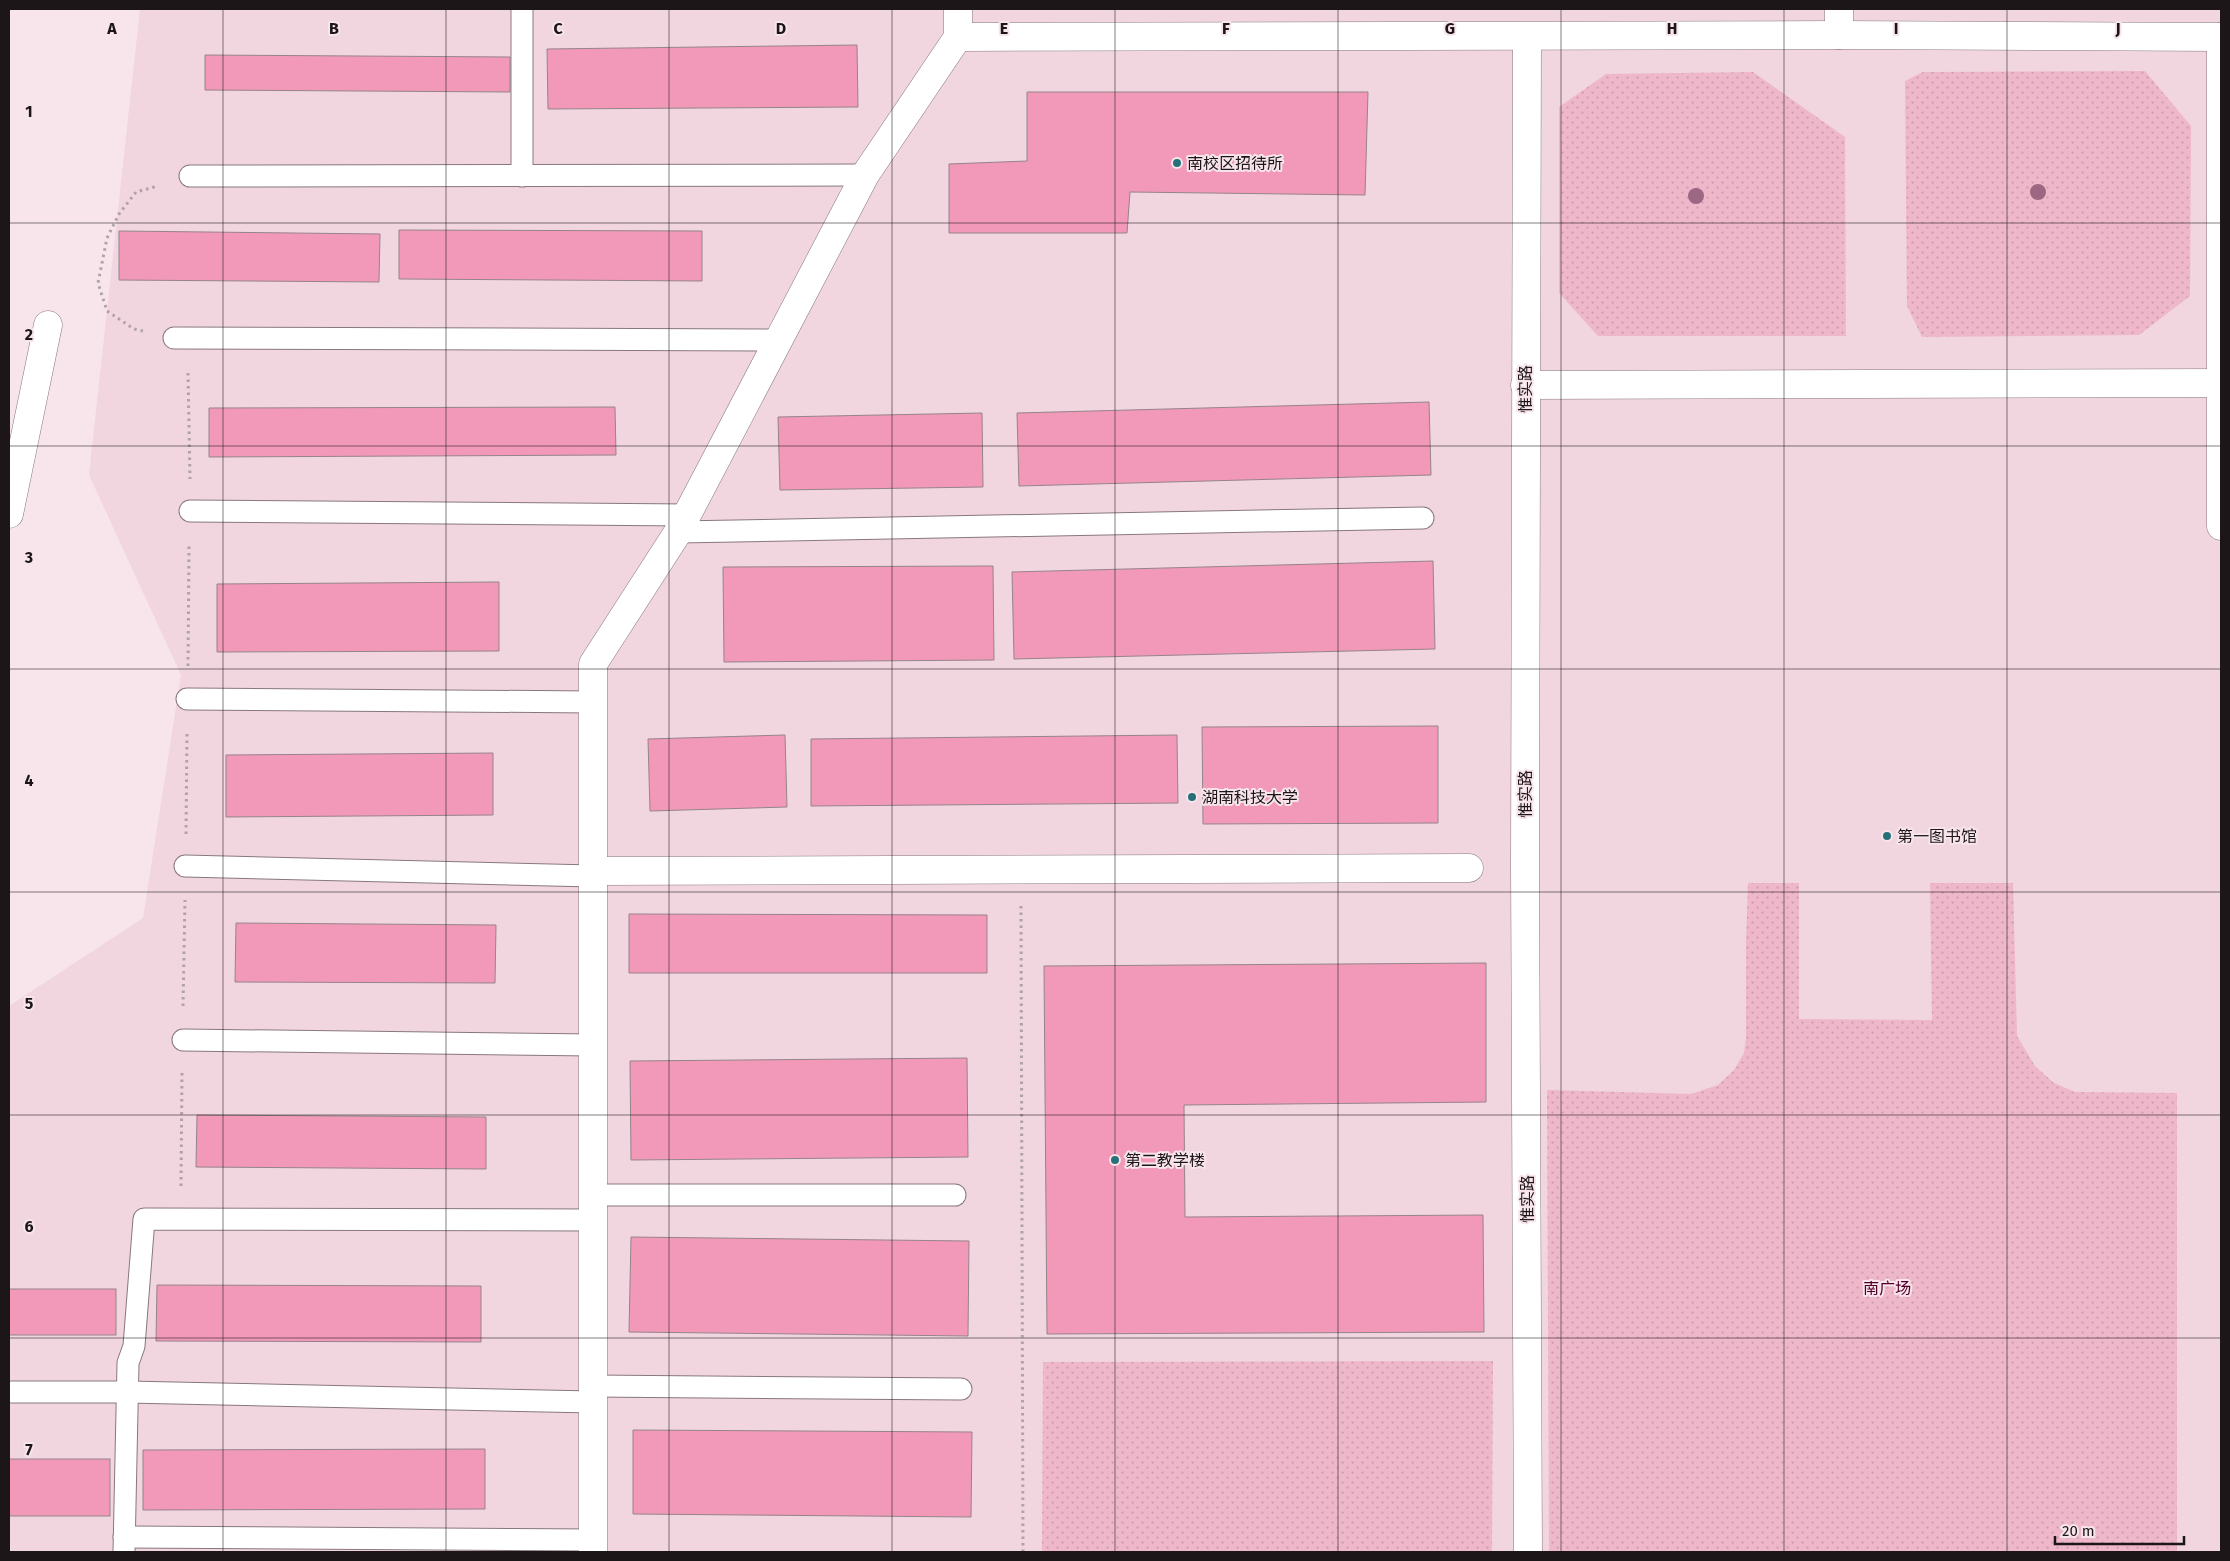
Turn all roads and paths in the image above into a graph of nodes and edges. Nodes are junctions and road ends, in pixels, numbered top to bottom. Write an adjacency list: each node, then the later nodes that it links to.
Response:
1 (522, 9): 9 (lane)
2 (958, 9): 4 (street)
3 (1839, 22): 5 (street); 6 (street)
4 (958, 37): 5 (street); 7 (street)
5 (1527, 37): 14 (street, 惟实路)
6 (2221, 37): 13 (street)
7 (865, 175): 9 (lane); 12 (street)
8 (190, 176): 9 (lane); 11 (path)
9 (522, 176)
10 (48, 325): 16 (street)
11 (174, 338): 12 (lane); 15 (path)
12 (779, 340): 18 (street)
13 (2220, 383): 14 (street); 19 (street)
14 (1525, 385): 38 (street, 惟实路)
15 (190, 511): 18 (lane); 20 (path)
16 (9, 514)
17 (1423, 518): 18 (lane)
18 (683, 524): 21 (street)
19 (2221, 526)
20 (187, 699): 21 (lane); 22 (path)
21 (593, 702): 25 (street)
22 (185, 866): 25 (lane); 26 (path)
23 (1469, 868): 24 (street)
24 (1021, 870): 25 (street); 37 (path)
25 (593, 874): 27 (street)
26 (183, 1040): 27 (lane); 30 (path)
27 (593, 1045): 29 (street)
28 (955, 1194): 29 (lane)
29 (593, 1207): 30 (lane); 34 (street)
30 (180, 1219): 33 (lane)
31 (961, 1389): 34 (lane)
32 (9, 1392): 33 (lane)
33 (127, 1392): 34 (lane); 35 (lane)
34 (593, 1394): 36 (street)
35 (124, 1545): 36 (lane)
36 (593, 1546)
37 (1023, 1552)
38 (1528, 1552)

